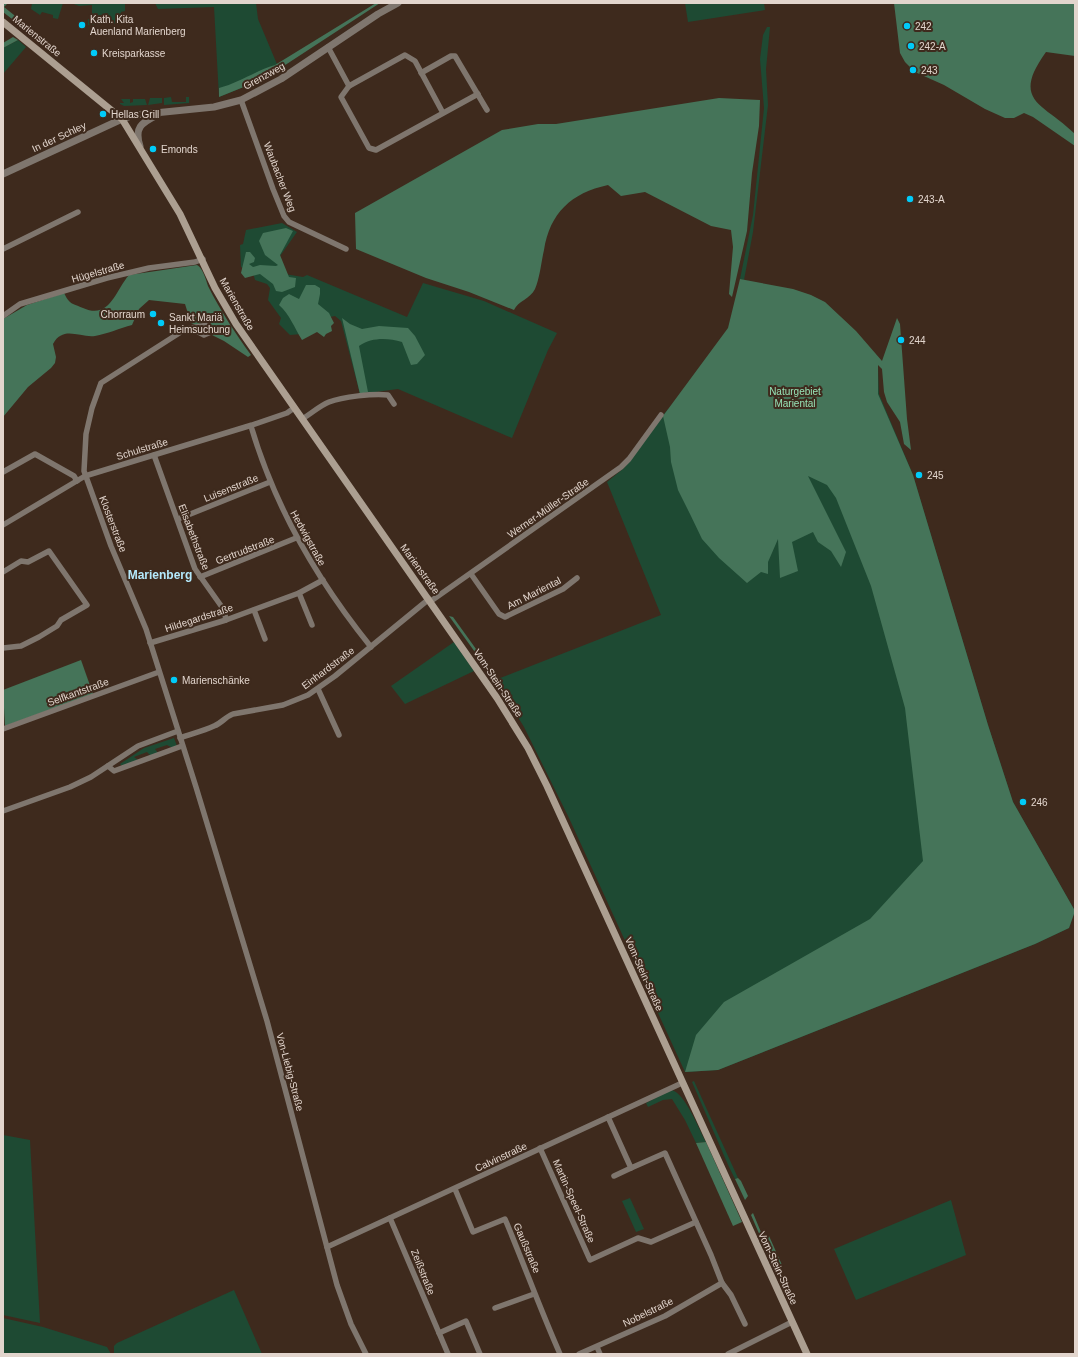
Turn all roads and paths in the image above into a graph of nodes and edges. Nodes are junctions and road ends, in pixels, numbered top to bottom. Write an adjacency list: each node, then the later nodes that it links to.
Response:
1 (398, 3): 3 (street, Grenzweg)
2 (3, 22): 11 (main road, Marienstraße)
3 (328, 47): 5 (street); 7 (street, Grenzweg)
4 (421, 73): 5 (street); 6 (street); 10 (street)
5 (349, 86): 10 (street)
6 (478, 94): 8 (street); 10 (street)
7 (241, 100): 9 (street, Grenzweg); 16 (street, Waubacher Weg)
8 (487, 110)
9 (161, 113): 11 (street, Grenzweg); 12 (street)
10 (443, 113)
11 (122, 118): 12 (main road, Marienstraße); 13 (street, In der Schley)
12 (140, 146): 17 (main road, Marienstraße)
13 (3, 174)
14 (78, 212): 15 (street)
15 (3, 249)
16 (346, 249)
17 (203, 259): 18 (street, Hügelstraße); 21 (main road, Marienstraße)
18 (3, 316)
19 (191, 328): 27 (street, Klosterstraße)
20 (394, 404): 23 (street)
21 (294, 408): 23 (main road, Marienstraße); 24 (street, Schulstraße)
22 (661, 415): 34 (street, Werner-Müller-Straße)
23 (302, 419): 39 (main road, Marienstraße)
24 (251, 426): 25 (street, Schulstraße); 29 (street, Hedwigstraße)
25 (154, 455): 27 (street, Schulstraße); 30 (street, Elisabethstraße)
26 (3, 472): 28 (street)
27 (85, 476): 28 (street, Schulstraße); 45 (street, Klosterstraße)
28 (76, 481): 31 (street, Schulstraße)
29 (270, 482): 30 (street, Luisenstraße); 32 (street, Hedwigstraße)
30 (178, 519): 35 (street, Elisabethstraße)
31 (3, 525)
32 (296, 538): 35 (street, Gertrudstraße); 37 (street, Hedwigstraße)
33 (3, 572): 47 (street)
34 (471, 574): 36 (street, Am Mariental); 39 (street, Werner-Müller-Straße)
35 (200, 577): 42 (street, Elisabethstraße)
36 (577, 578)
37 (323, 580): 38 (street, Hildegardstraße); 46 (street, Hedwigstraße)
38 (299, 592): 40 (street, Hildegardstraße); 43 (street)
39 (430, 600): 41 (main road, Marienstraße); 46 (street, Einhardstraße)
40 (254, 610): 42 (street, Hildegardstraße); 44 (street)
41 (440, 614): 58 (main road, Vom-Stein-Straße)
42 (226, 620): 45 (street, Hildegardstraße)
43 (312, 625)
44 (265, 639)
45 (150, 643): 48 (street, Klosterstraße)
46 (371, 647): 49 (street, Einhardstraße)
47 (3, 648)
48 (159, 672): 50 (street, Selfkantstraße); 51 (street, Klosterstraße)
49 (318, 689): 52 (street); 53 (street, Einhardstraße)
50 (3, 729)
51 (178, 731): 53 (street, Klosterstraße); 55 (street)
52 (339, 735)
53 (180, 738): 54 (street, Klosterstraße)
54 (182, 746): 55 (street); 56 (street, Klosterstraße)
55 (108, 766): 57 (street)
56 (198, 793): 66 (street, Von-Liebig-Straße)
57 (3, 811)
58 (682, 1084): 59 (street, Calvinstraße); 70 (main road, Vom-Stein-Straße)
59 (608, 1117): 60 (street, Calvinstraße); 61 (street)
60 (540, 1148): 63 (street, Calvinstraße); 65 (street, Martin-Speel-Straße)
61 (631, 1168): 62 (street); 65 (street)
62 (614, 1176)
63 (455, 1189): 64 (street, Calvinstraße); 68 (street, Gaußstraße)
64 (390, 1218): 66 (street, Calvinstraße); 72 (street, Zeißstraße)
65 (696, 1222): 67 (street)
66 (327, 1247): 74 (street, Von-Liebig-Straße)
67 (722, 1283): 71 (street); 73 (street, Nobelstraße)
68 (534, 1294): 69 (street); 77 (street, Gaußstraße)
69 (495, 1308)
70 (792, 1322): 80 (street); 81 (main road, Vom-Stein-Straße)
71 (745, 1324)
72 (439, 1333): 75 (street, Zeißstraße); 76 (street)
73 (597, 1347): 78 (street, Nobelstraße); 79 (street)
74 (366, 1354)
75 (448, 1354)
76 (480, 1354)
77 (560, 1354)
78 (579, 1354)
79 (600, 1354)
80 (728, 1354)
81 (807, 1354)

